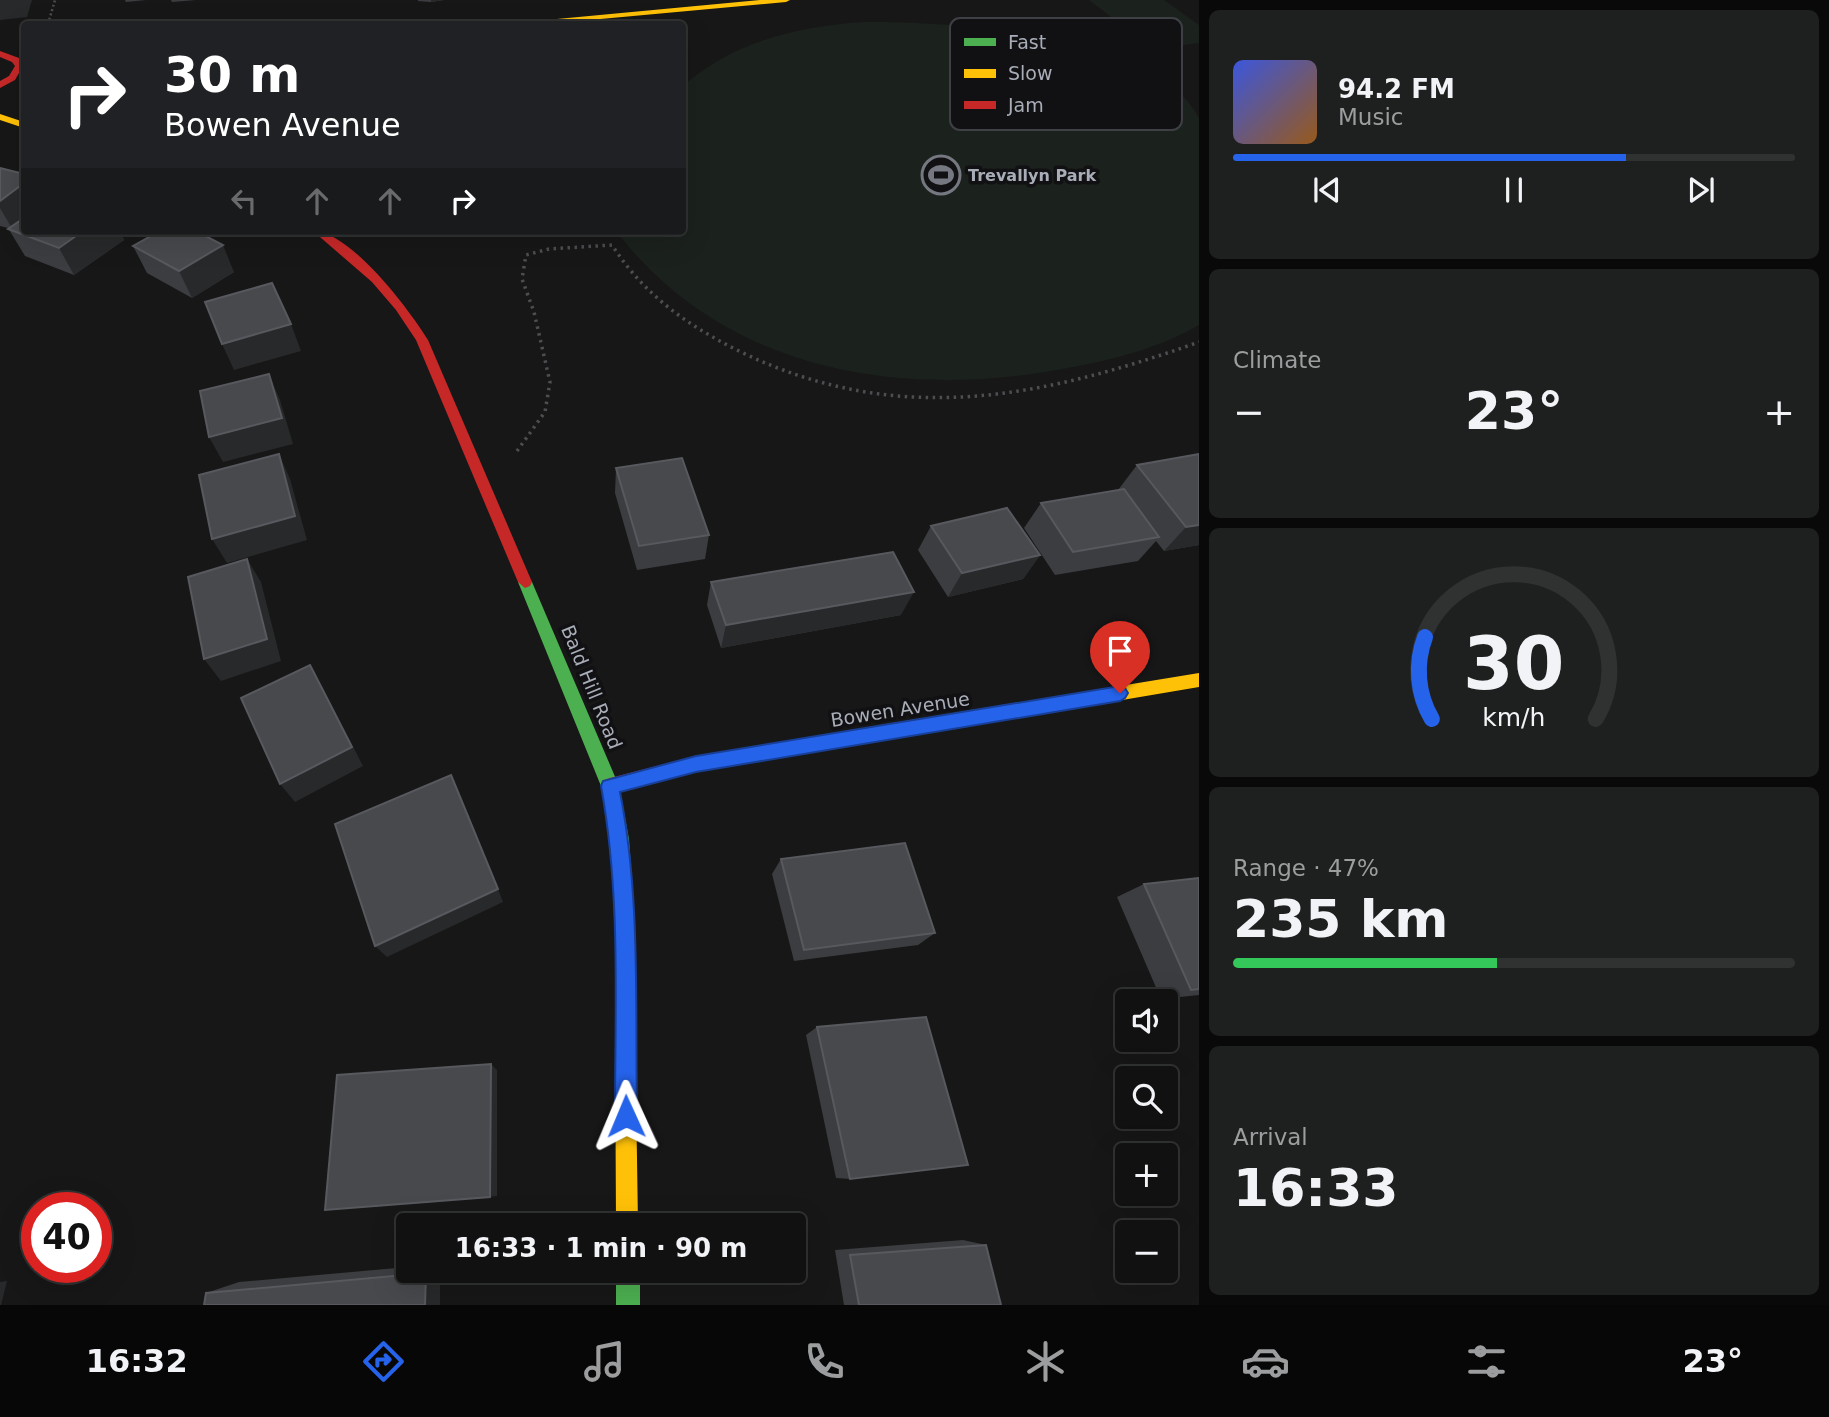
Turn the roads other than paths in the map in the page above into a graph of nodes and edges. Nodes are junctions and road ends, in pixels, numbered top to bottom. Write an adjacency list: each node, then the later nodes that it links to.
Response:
1 (786, 0): 2 (street)
2 (558, 21)
3 (0, 54): 4 (street)
4 (0, 85)
5 (0, 117): 6 (street)
6 (21, 124)
7 (324, 235): 9 (street, Bald Hill Road)
8 (1199, 680): 9 (street, Bowen Avenue)
9 (610, 786): 10 (street, Bald Hill Road)
10 (627, 1213)
11 (628, 1283): 12 (street)
12 (628, 1305)

